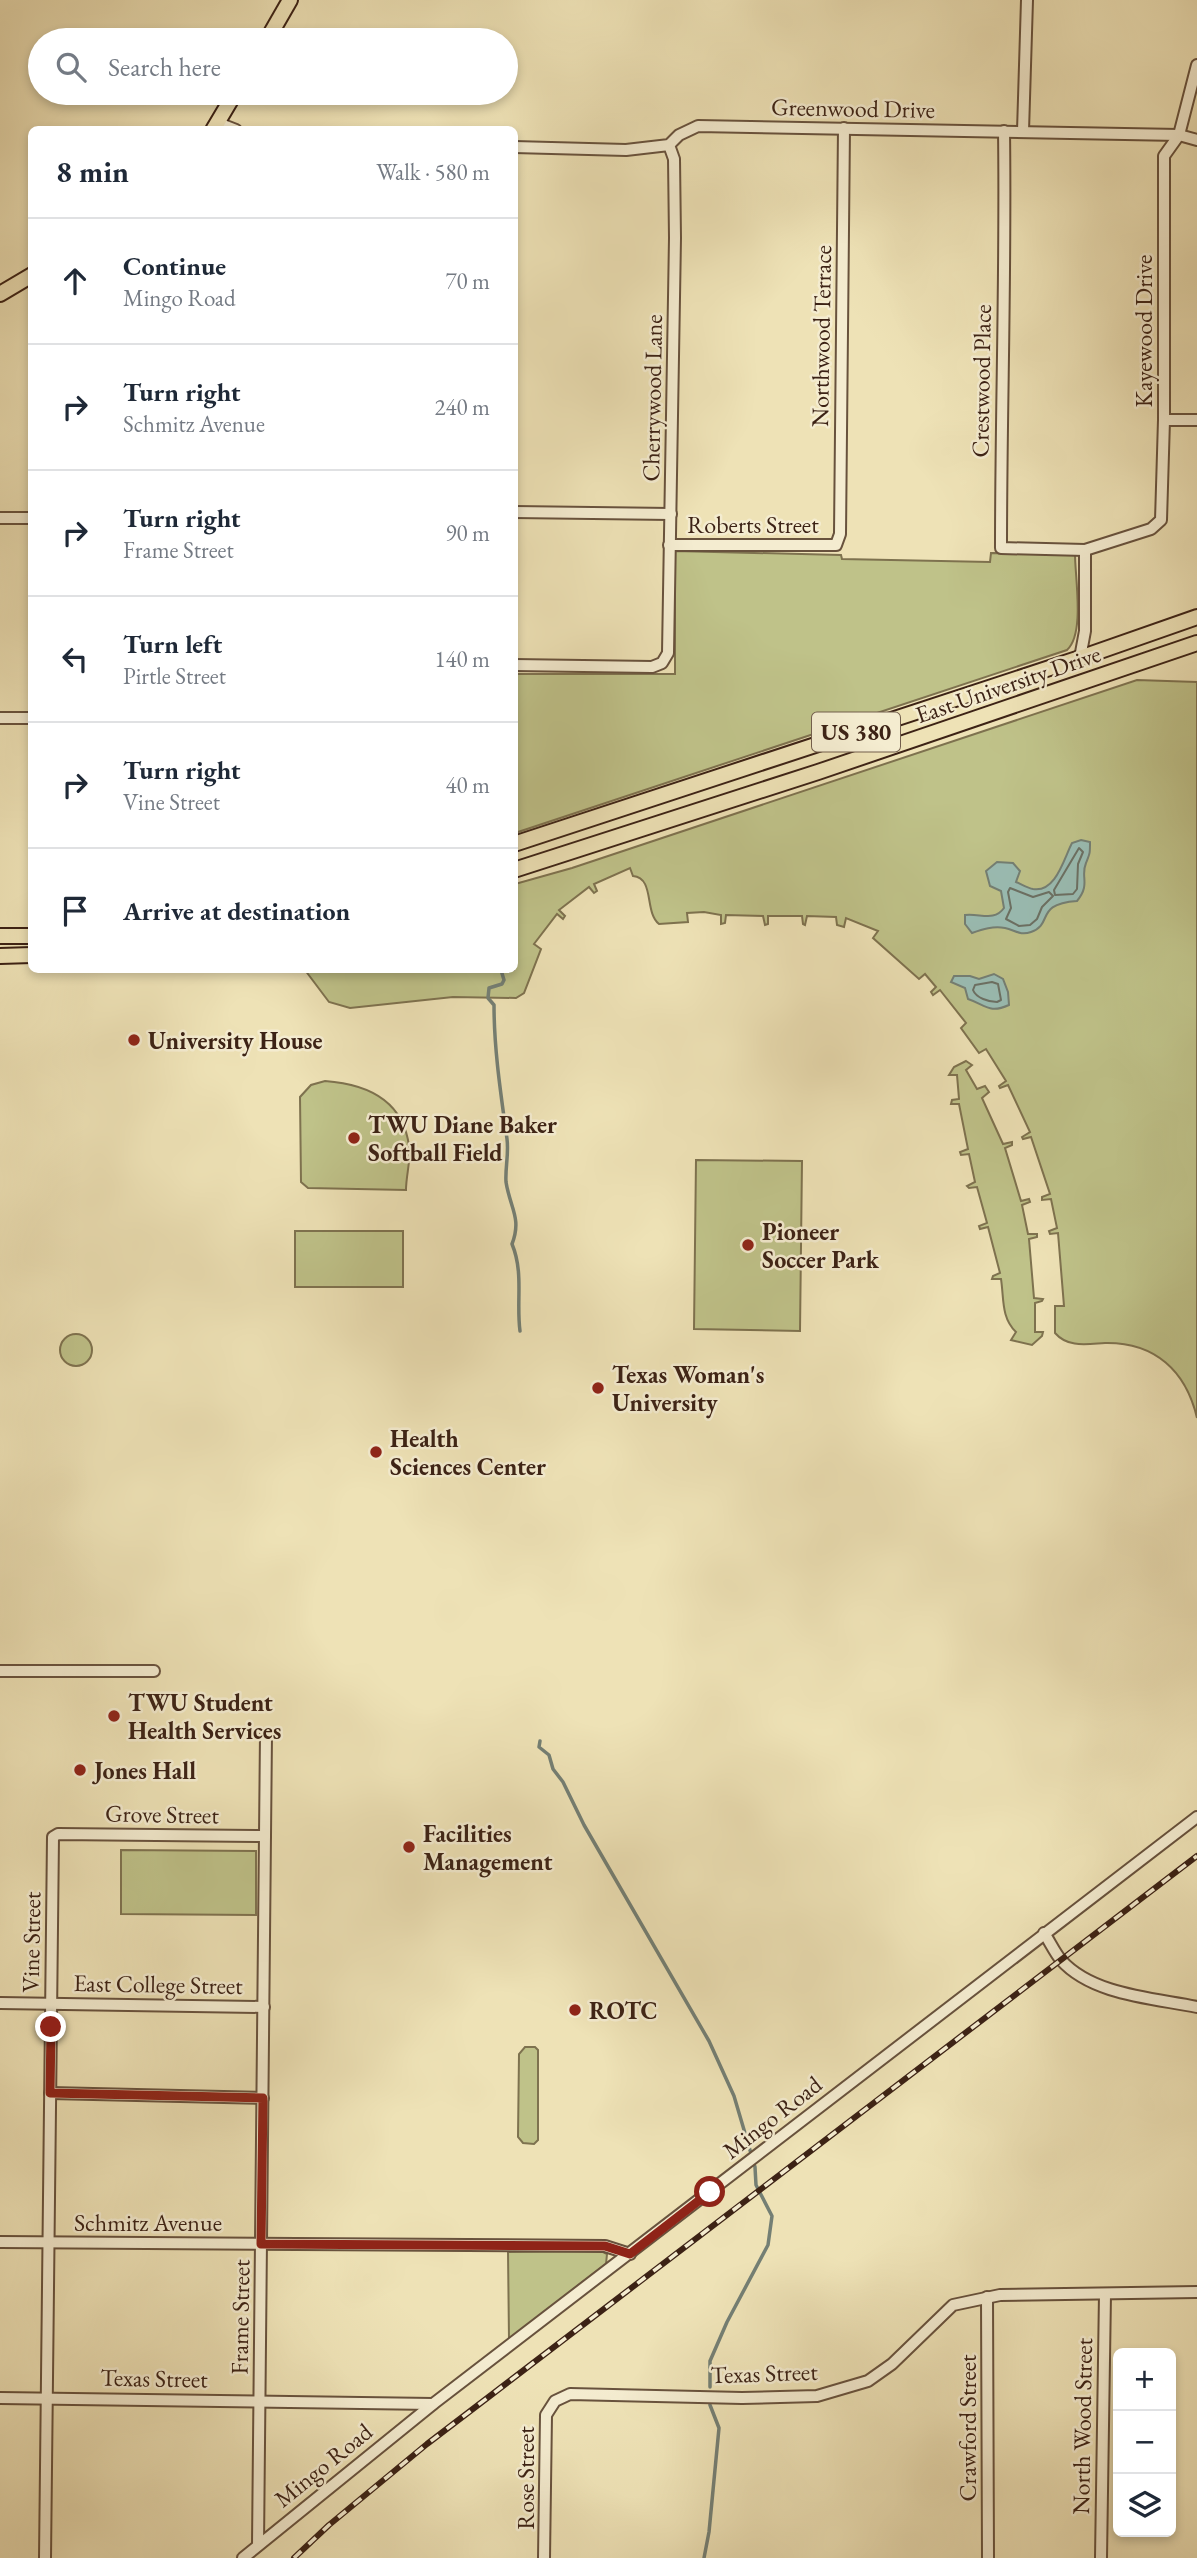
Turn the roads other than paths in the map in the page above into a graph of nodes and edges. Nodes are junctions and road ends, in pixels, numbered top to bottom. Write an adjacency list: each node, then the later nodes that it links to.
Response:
1 (290, 0): 3 (main road)
2 (1027, 0): 9 (street)
3 (274, 28)
4 (1197, 65): 10 (street, Kayewood Drive)
5 (228, 105): 6 (main road)
6 (215, 126)
7 (844, 128): 8 (street, Greenwood Drive); 12 (street, Greenwood Drive); 23 (street, Northwood Terrace)
8 (1004, 131): 9 (street, Greenwood Drive); 24 (street, Crestwood Place)
9 (1023, 131): 10 (street, Greenwood Drive)
10 (1179, 135): 11 (street, Greenwood Drive); 16 (street, Kayewood Drive)
11 (1197, 140)
12 (669, 145): 13 (street, Greenwood Drive); 19 (street, Cherrywood Lane)
13 (518, 147)
14 (28, 277): 15 (main road)
15 (0, 294)
16 (1164, 420): 17 (street); 24 (street, Kayewood Drive)
17 (1197, 421)
18 (518, 512): 19 (street, Roberts Street)
19 (671, 513): 22 (street, Cherrywood Lane)
20 (0, 518): 21 (street)
21 (28, 518)
22 (669, 545): 23 (street, Roberts Street); 28 (street, Cherrywood Lane)
23 (836, 545)
24 (1085, 550): 27 (street)
25 (1197, 617): 27 (main road, East University Drive / US 380)
26 (1197, 643): 32 (main road, East University Drive / US 380)
27 (1080, 658): 31 (main road, East University Drive / US 380)
28 (518, 665)
29 (0, 718): 30 (street)
30 (28, 718)
31 (518, 843)
32 (518, 869)
33 (0, 936): 34 (main road)
34 (28, 936)
35 (28, 955): 36 (main road)
36 (0, 956)
37 (0, 1671): 38 (street)
38 (154, 1671)
39 (266, 1734): 42 (street, Frame Street)
40 (1197, 1817): 43 (street, Mingo Road)
41 (58, 1833): 42 (street, Grove Street); 45 (street, Vine Street)
42 (265, 1836): 46 (street, Frame Street)
43 (1044, 1933): 47 (street); 53 (street, Mingo Road)
44 (0, 2003): 45 (street, East College Street)
45 (51, 2004): 46 (street, East College Street); 48 (street, Vine Street)
46 (264, 2007): 49 (street, Frame Street)
47 (1197, 2007)
48 (50, 2093): 49 (street); 51 (street, Vine Street)
49 (263, 2098): 52 (street, Frame Street)
50 (0, 2242): 51 (street, Schmitz Avenue)
51 (48, 2242): 52 (street, Schmitz Avenue); 58 (street, Vine Street)
52 (261, 2244): 53 (street, Schmitz Avenue); 59 (street, Frame Street)
53 (630, 2254): 61 (street, Mingo Road)
54 (1197, 2292): 55 (street, Texas Street)
55 (1105, 2294): 56 (street, Texas Street); 67 (street, North Wood Street)
56 (987, 2297): 60 (street, Texas Street); 66 (street, Crawford Street)
57 (0, 2398): 58 (street, Texas Street)
58 (47, 2398): 59 (street, Texas Street); 64 (street, Vine Street)
59 (260, 2400): 61 (street, Texas Street); 62 (street, Frame Street)
60 (555, 2401): 65 (street, Rose Street)
61 (433, 2404): 62 (street, Mingo Road)
62 (258, 2545): 63 (street, Mingo Road)
63 (246, 2557)
64 (45, 2558)
65 (544, 2558)
66 (988, 2558)
67 (1101, 2558)

